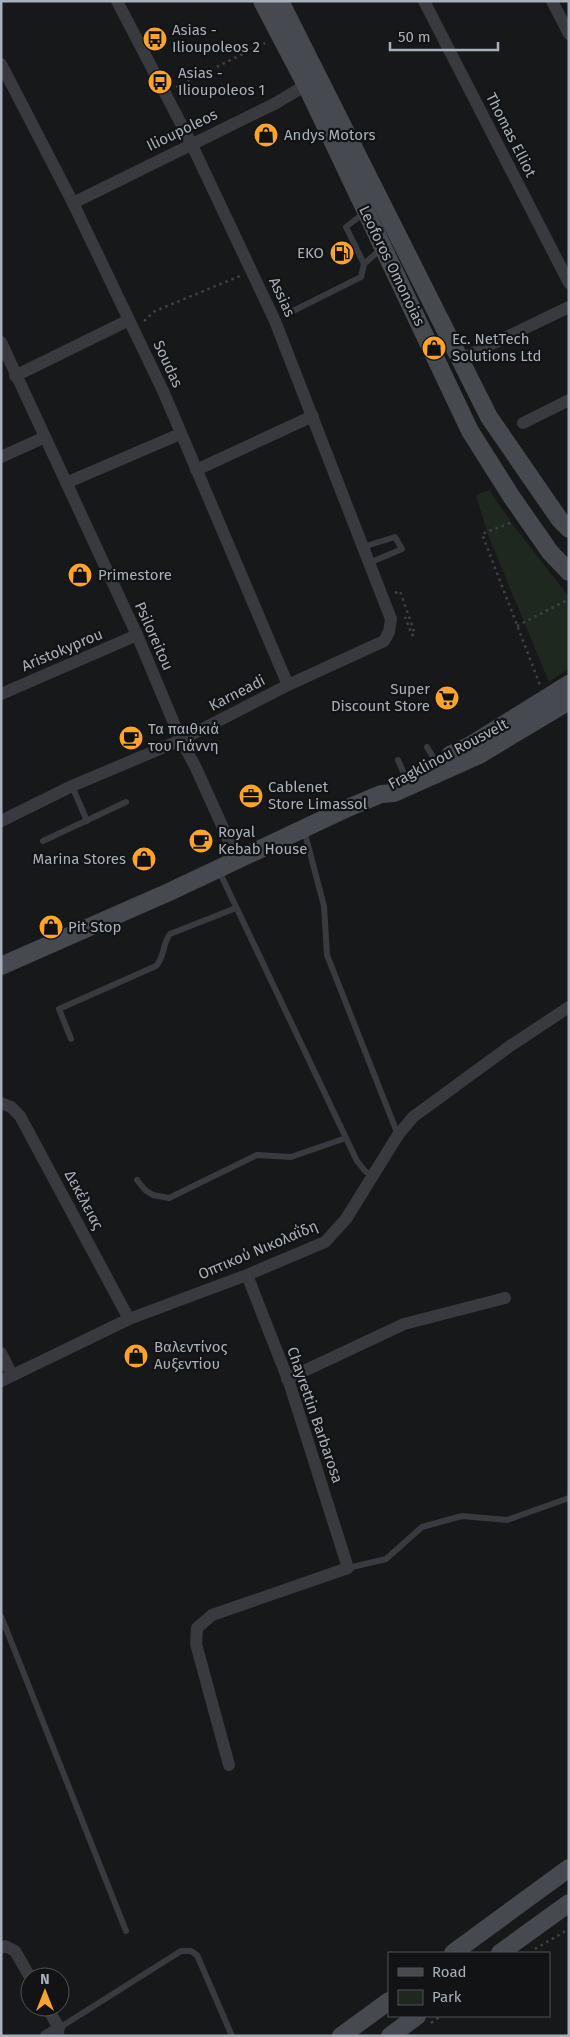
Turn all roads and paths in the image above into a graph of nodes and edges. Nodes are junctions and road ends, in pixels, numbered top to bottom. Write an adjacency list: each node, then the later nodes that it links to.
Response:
1 (117, 1): 11 (street, Assias)
2 (262, 1): 9 (main road, Leoforos Omonoias)
3 (280, 1): 22 (main road, Leoforos Omonoias)
4 (424, 1): 17 (street, Thomas Elliot)
5 (552, 1): 6 (street)
6 (569, 34)
7 (267, 42): 10 (path)
8 (1, 64): 12 (street, Soudas)
9 (306, 85): 11 (street, Ilioupoleos); 13 (main road, Leoforos Omonoias)
10 (172, 89)
11 (192, 143): 12 (street, Ilioupoleos); 16 (street, Assias)
12 (73, 203): 20 (street, Soudas)
13 (366, 212): 14 (main road, Leoforos Omonoias); 15 (lane)
14 (383, 246): 15 (lane); 36 (main road, Leoforos Omonoias)
15 (364, 264): 19 (lane)
16 (252, 271): 20 (path); 25 (street, Assias)
17 (569, 283)
18 (569, 307): 22 (street)
19 (293, 311)
20 (132, 326): 23 (street); 27 (street, Soudas)
21 (1, 342): 23 (street, Psiloreitou)
22 (459, 360): 33 (main road, Leoforos Omonoias)
23 (16, 376): 28 (street, Psiloreitou)
24 (569, 400): 26 (street)
25 (313, 416): 30 (street); 34 (street, Assias)
26 (523, 424)
27 (180, 434): 30 (street, Soudas); 31 (street)
28 (45, 437): 29 (street); 31 (street, Psiloreitou)
29 (1, 458)
30 (196, 470): 44 (street, Soudas)
31 (66, 483): 42 (street, Psiloreitou)
32 (514, 521): 41 (path)
33 (569, 529)
34 (363, 546): 35 (street, Assias); 35 (lane)
35 (369, 563): 40 (street, Assias)
36 (569, 572)
37 (395, 593): 39 (path)
38 (569, 598): 41 (path)
39 (401, 607)
40 (391, 619): 44 (street, Karneadi)
41 (517, 626): 45 (path)
42 (137, 636): 46 (street, Aristokyprou); 48 (street, Psiloreitou)
43 (569, 684): 50 (main road, Fragklinou Rousvelt)
44 (288, 685): 48 (street, Karneadi)
45 (542, 691)
46 (1, 694)
47 (569, 701): 50 (main road, Fragklinou Rousvelt)
48 (181, 740): 49 (street, Karneadi); 56 (street, Psiloreitou)
49 (72, 786): 52 (street, Karneadi); 53 (lane)
50 (381, 794): 54 (main road, Fragklinou Rousvelt)
51 (126, 802): 53 (lane)
52 (1, 820)
53 (87, 821): 55 (lane)
54 (304, 828): 56 (main road, Fragklinou Rousvelt); 63 (lane)
55 (43, 841)
56 (238, 861): 57 (main road, Fragklinou Rousvelt)
57 (218, 870): 58 (lane); 59 (main road, Fragklinou Rousvelt)
58 (236, 908): 61 (lane); 64 (lane)
59 (1, 966)
60 (569, 1007): 63 (street, Οπτικού Νικολαΐδη)
61 (71, 1039)
62 (1, 1103): 69 (street, Δεκέλειας)
63 (398, 1135): 65 (street, Οπτικού Νικολαΐδη)
64 (346, 1138): 65 (lane); 66 (lane)
65 (373, 1176): 67 (street, Οπτικού Νικολαΐδη)
66 (137, 1180)
67 (247, 1275): 69 (street, Οπτικού Νικολαΐδη); 72 (street, Chayrettin Barbarosa)
68 (505, 1298): 72 (street)
69 (129, 1319): 71 (street, Οπτικού Νικολαΐδη)
70 (1, 1354): 71 (street)
71 (6, 1378)
72 (287, 1378): 74 (street, Chayrettin Barbarosa)
73 (569, 1498): 74 (lane)
74 (348, 1568): 76 (street)
75 (1, 1616): 80 (lane)
76 (229, 1765)
77 (569, 1868): 82 (main road)
78 (569, 1903): 83 (main road)
79 (569, 1929): 84 (path)
80 (126, 1931)
81 (3, 1947): 85 (street)
82 (454, 1952)
83 (501, 1952)
84 (530, 1952)
85 (24, 1967)
86 (388, 2002): 92 (main road)
87 (53, 2017): 89 (street)
88 (416, 2017): 93 (main road)
89 (61, 2032): 90 (street); 91 (lane)
90 (46, 2036)
91 (232, 2036)
92 (342, 2036)
93 (390, 2036)

